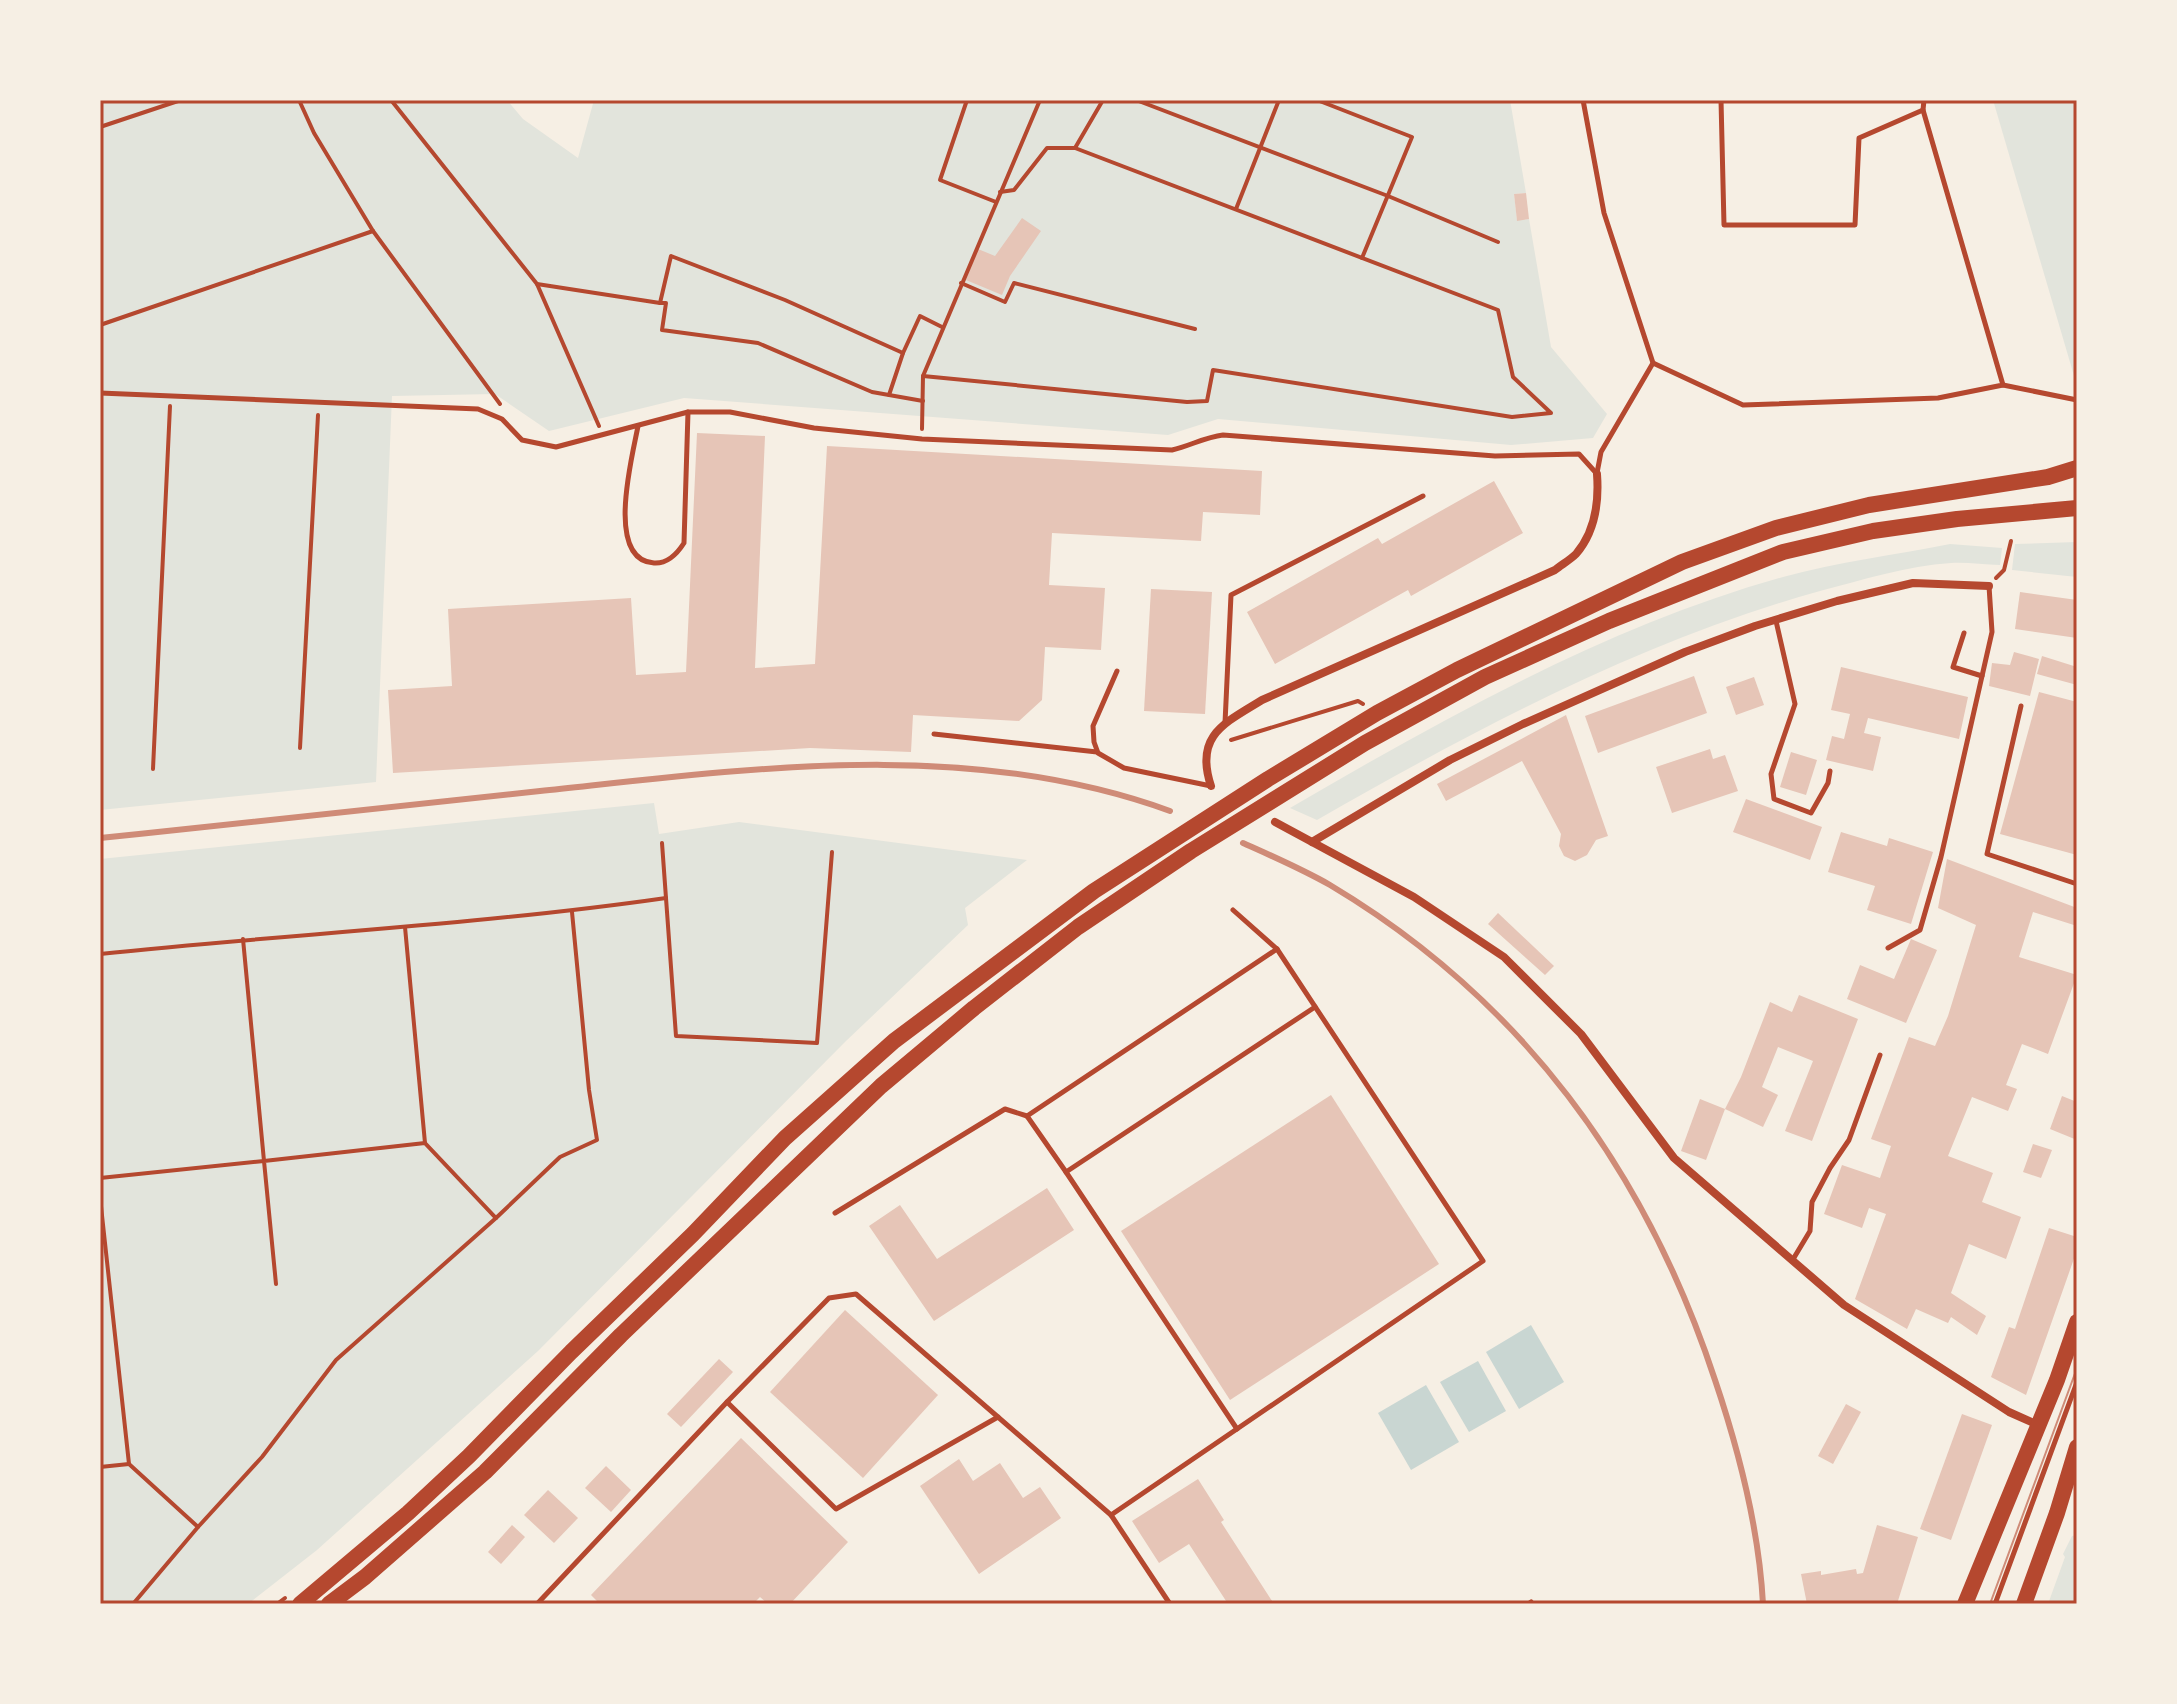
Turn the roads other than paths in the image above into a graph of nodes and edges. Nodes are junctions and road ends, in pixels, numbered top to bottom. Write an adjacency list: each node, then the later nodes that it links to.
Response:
1 (1583, 100): 5 (lane)
2 (1721, 100): 4 (lane)
3 (1924, 100): 4 (lane)
4 (1923, 110): 6 (lane)
5 (1653, 363): 6 (lane); 12 (lane)
6 (2003, 385): 8 (lane)
7 (100, 393): 10 (lane)
8 (2077, 400)
9 (688, 412): 10 (lane); 10 (lane); 12 (lane)
10 (638, 426)
11 (2074, 471): 46 (main road)
12 (1597, 474): 21 (street)
13 (1423, 496): 21 (lane)
14 (2077, 508): 47 (main road)
15 (1989, 586): 16 (street); 19 (lane)
16 (1776, 620): 24 (lane); 27 (street)
17 (1964, 633): 19 (lane)
18 (1117, 671): 23 (lane)
19 (1982, 676): 30 (lane)
20 (2021, 706): 28 (lane)
21 (1225, 723): 25 (street)
22 (934, 734): 23 (lane)
23 (1098, 753): 25 (lane)
24 (1830, 771)
25 (1211, 786)
26 (1275, 822): 27 (street)
27 (1312, 842): 37 (street)
28 (2077, 884)
29 (1233, 910): 31 (lane)
30 (1888, 948)
31 (1277, 949): 32 (lane); 34 (lane)
32 (1315, 1007): 35 (lane); 43 (lane)
33 (1880, 1055): 37 (lane)
34 (1027, 1116): 35 (lane); 36 (lane)
35 (1066, 1172): 43 (lane)
36 (835, 1213)
37 (1792, 1261): 42 (street)
38 (2077, 1322): 42 (main road)
39 (2077, 1382): 51 (lane)
40 (727, 1402): 41 (lane); 41 (lane); 48 (lane)
41 (998, 1417): 45 (lane)
42 (2042, 1426): 50 (main road)
43 (1237, 1429): 45 (lane)
44 (2077, 1447): 52 (main road)
45 (1111, 1515): 49 (lane)
46 (300, 1604)
47 (329, 1604)
48 (537, 1604)
49 (1170, 1604)
50 (1965, 1604)
51 (1995, 1604)
52 (2024, 1604)

